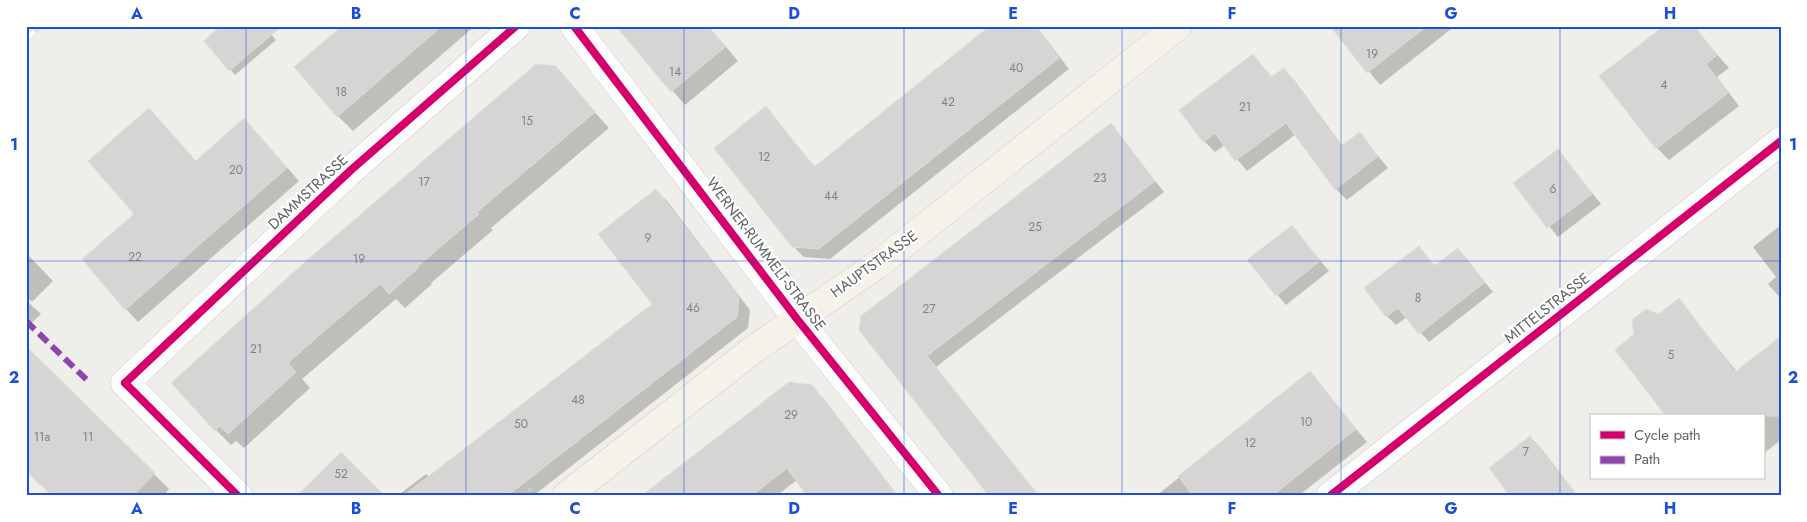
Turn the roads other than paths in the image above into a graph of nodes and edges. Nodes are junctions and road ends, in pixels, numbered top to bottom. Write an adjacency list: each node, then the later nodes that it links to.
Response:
1 (516, 26): 6 (street, DAMMSTRASSE)
2 (574, 26): 5 (street, WERNER-RUMMELT-STRASSE)
3 (1178, 26): 5 (main road, HAUPTSTRASSE)
4 (1781, 141): 9 (street, MITTELSTRASSE)
5 (797, 319): 7 (main road, HAUPTSTRASSE); 8 (street, WERNER-RUMMELT-STRASSE)
6 (238, 496)
7 (566, 496)
8 (939, 496)
9 (1330, 496)

